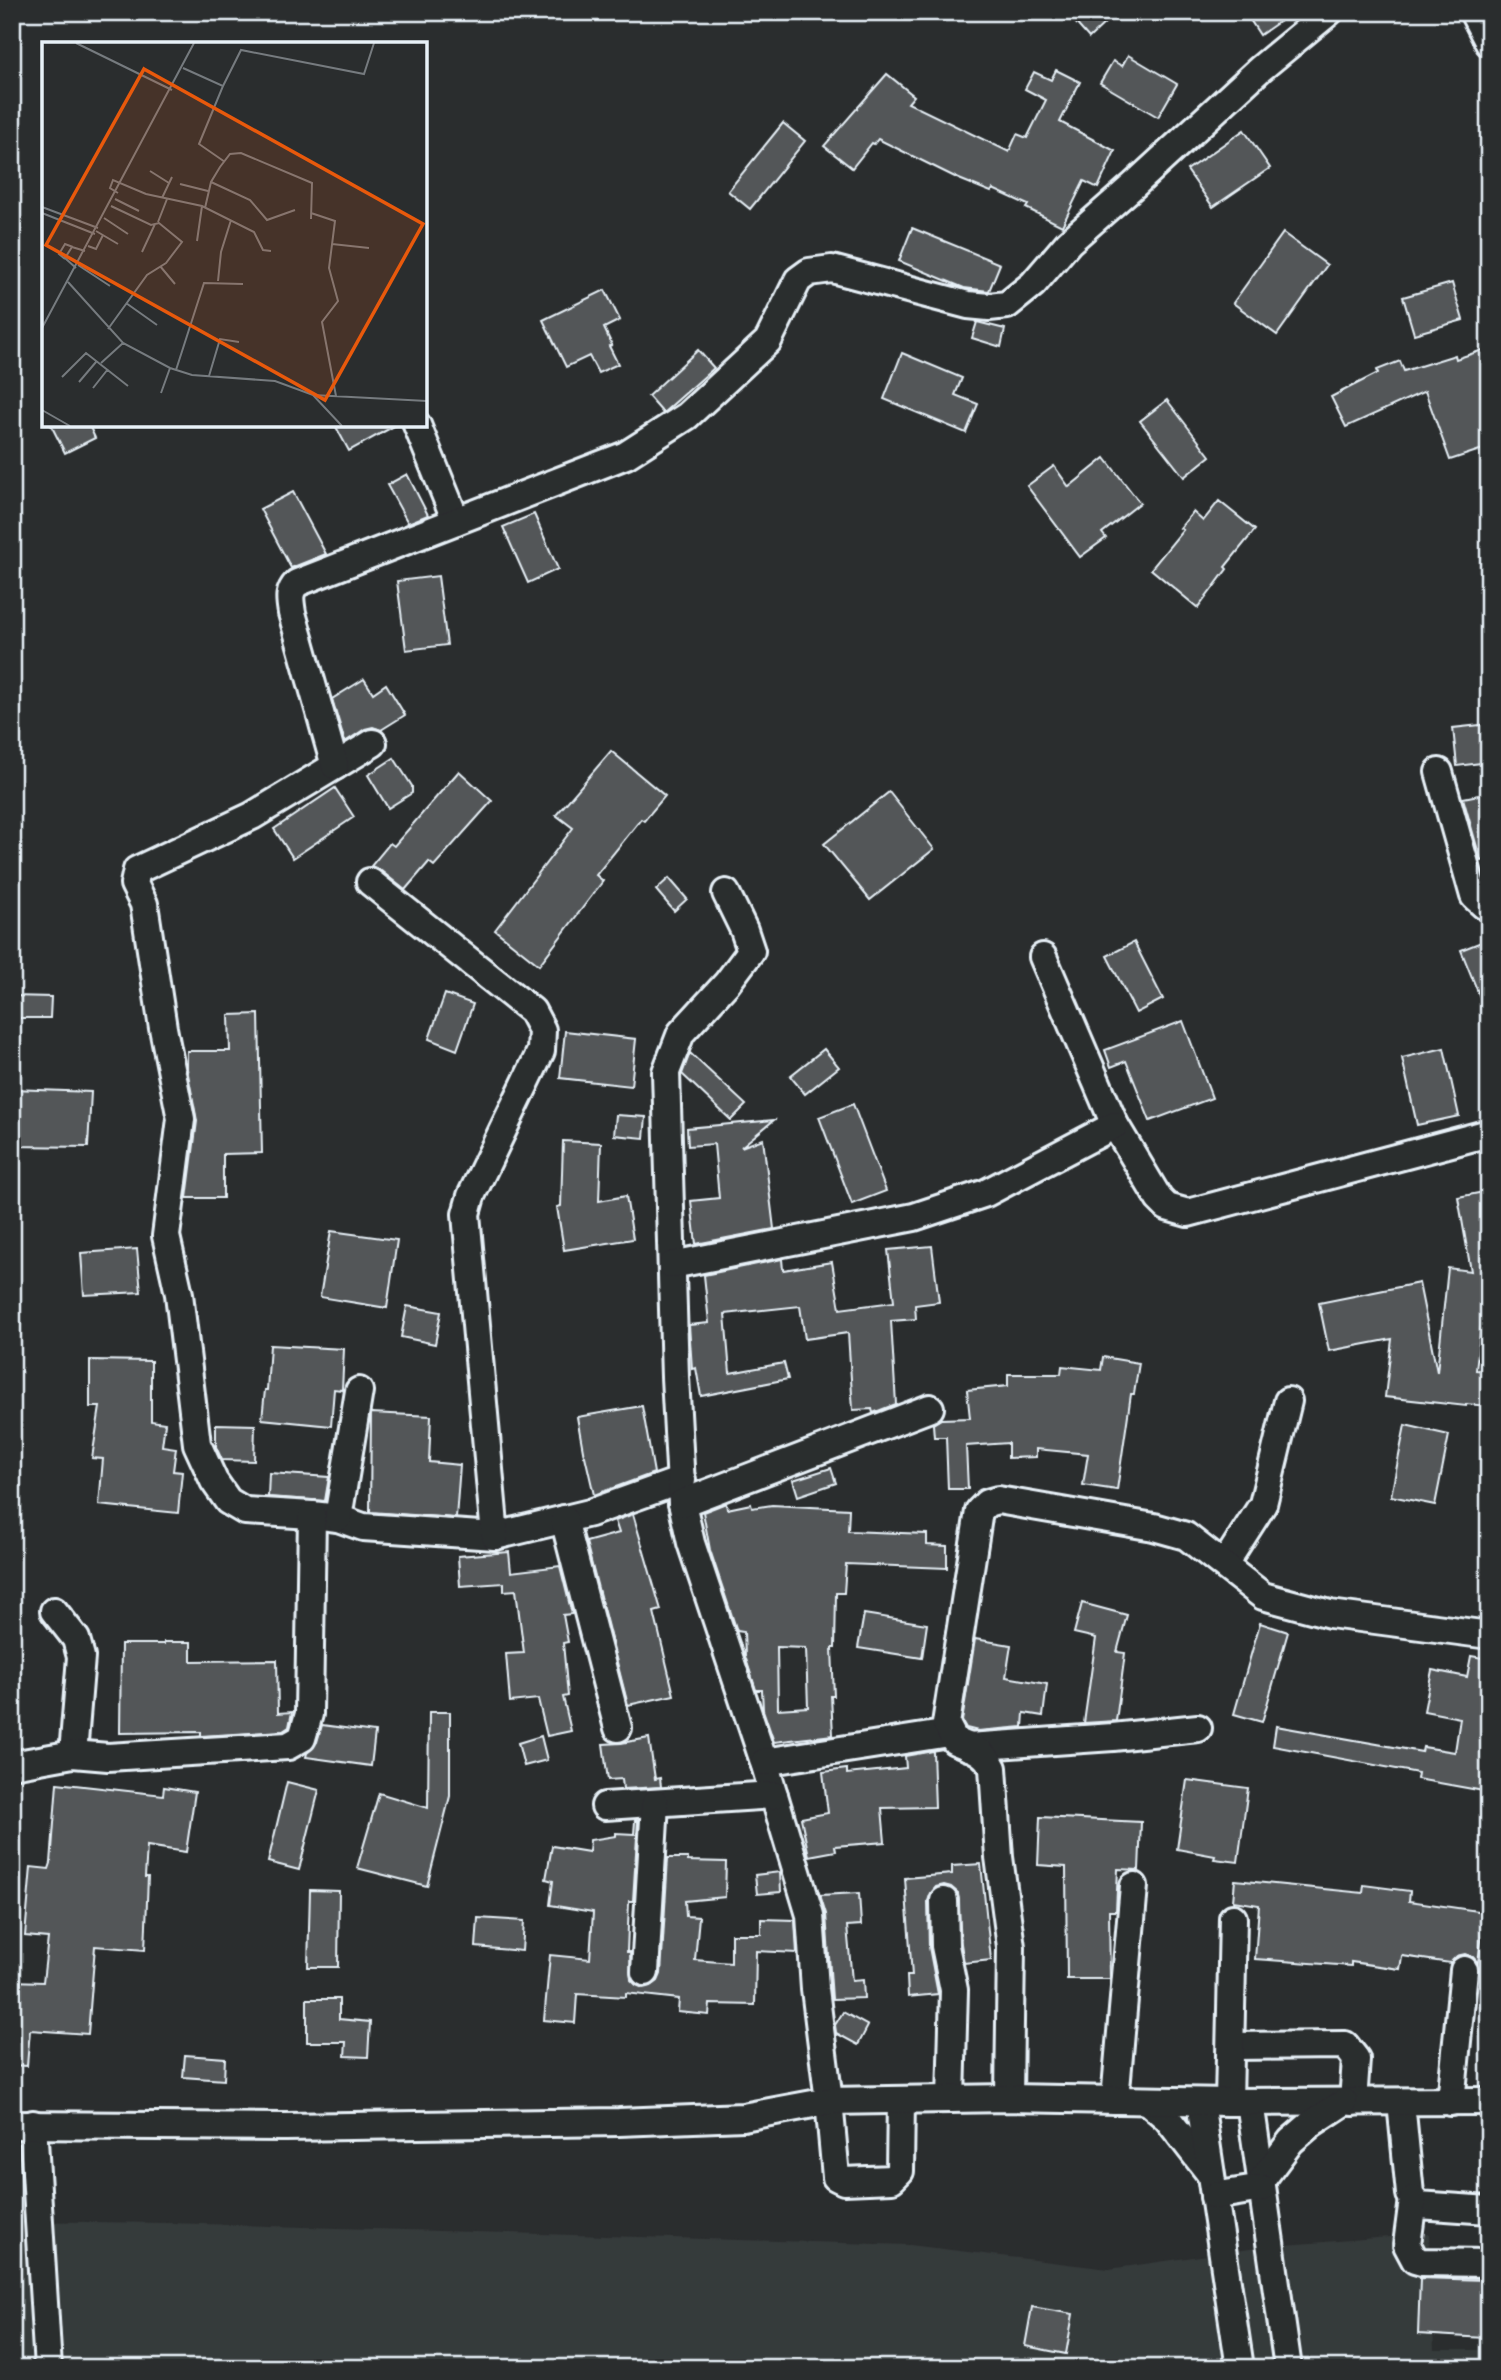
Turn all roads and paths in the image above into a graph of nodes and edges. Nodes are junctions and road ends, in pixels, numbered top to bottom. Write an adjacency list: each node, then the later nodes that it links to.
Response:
1 (1329, 12): 5 (street)
2 (1473, 12): 3 (street)
3 (1489, 43)
4 (418, 427): 5 (street)
5 (456, 521): 7 (street)
6 (373, 743): 7 (street)
7 (335, 766): 20 (street)
8 (1439, 772): 11 (street)
9 (370, 882): 23 (street)
10 (726, 893): 15 (street)
11 (1489, 905)
12 (1043, 957): 13 (street)
13 (1115, 1125): 14 (street); 15 (street)
14 (1489, 1133)
15 (672, 1265): 19 (street)
16 (359, 1391): 21 (street)
17 (1287, 1401): 24 (street)
18 (930, 1408): 19 (street)
19 (682, 1492): 22 (street); 31 (street)
20 (312, 1515): 21 (street); 30 (street)
21 (338, 1518): 23 (street)
22 (564, 1519): 23 (street); 27 (street)
23 (495, 1536)
24 (1224, 1565): 26 (street); 29 (street)
25 (54, 1611): 30 (street)
26 (1489, 1635)
27 (618, 1728)
28 (1198, 1728): 29 (street)
29 (959, 1740): 31 (street); 42 (street)
30 (73, 1754): 32 (street)
31 (764, 1762): 33 (street)
32 (12, 1765)
33 (774, 1795): 34 (street); 46 (street)
34 (655, 1803): 35 (street); 40 (street)
35 (605, 1806)
36 (1134, 1886): 45 (street)
37 (944, 1901): 43 (street)
38 (1233, 1919): 41 (street)
39 (1464, 1970): 53 (street)
40 (645, 1972)
41 (1231, 2046): 50 (street); 51 (street)
42 (1009, 2098): 43 (street); 45 (street)
43 (951, 2099): 44 (street)
44 (901, 2100): 46 (street); 46 (street)
45 (1115, 2100): 47 (street)
46 (829, 2101): 54 (street)
47 (1147, 2101): 49 (street); 56 (street)
48 (1489, 2101): 53 (street)
49 (1200, 2102): 50 (street); 56 (street)
50 (1240, 2102): 51 (street); 55 (street)
51 (1349, 2102): 52 (street); 55 (street)
52 (1401, 2102): 53 (street); 57 (street)
53 (1451, 2102)
54 (23, 2124): 60 (street)
55 (1262, 2185): 56 (street); 62 (street)
56 (1213, 2186): 61 (street)
57 (1413, 2199): 58 (street); 59 (street)
58 (1489, 2210)
59 (1489, 2263)
60 (48, 2368)
61 (1240, 2368)
62 (1287, 2368)

